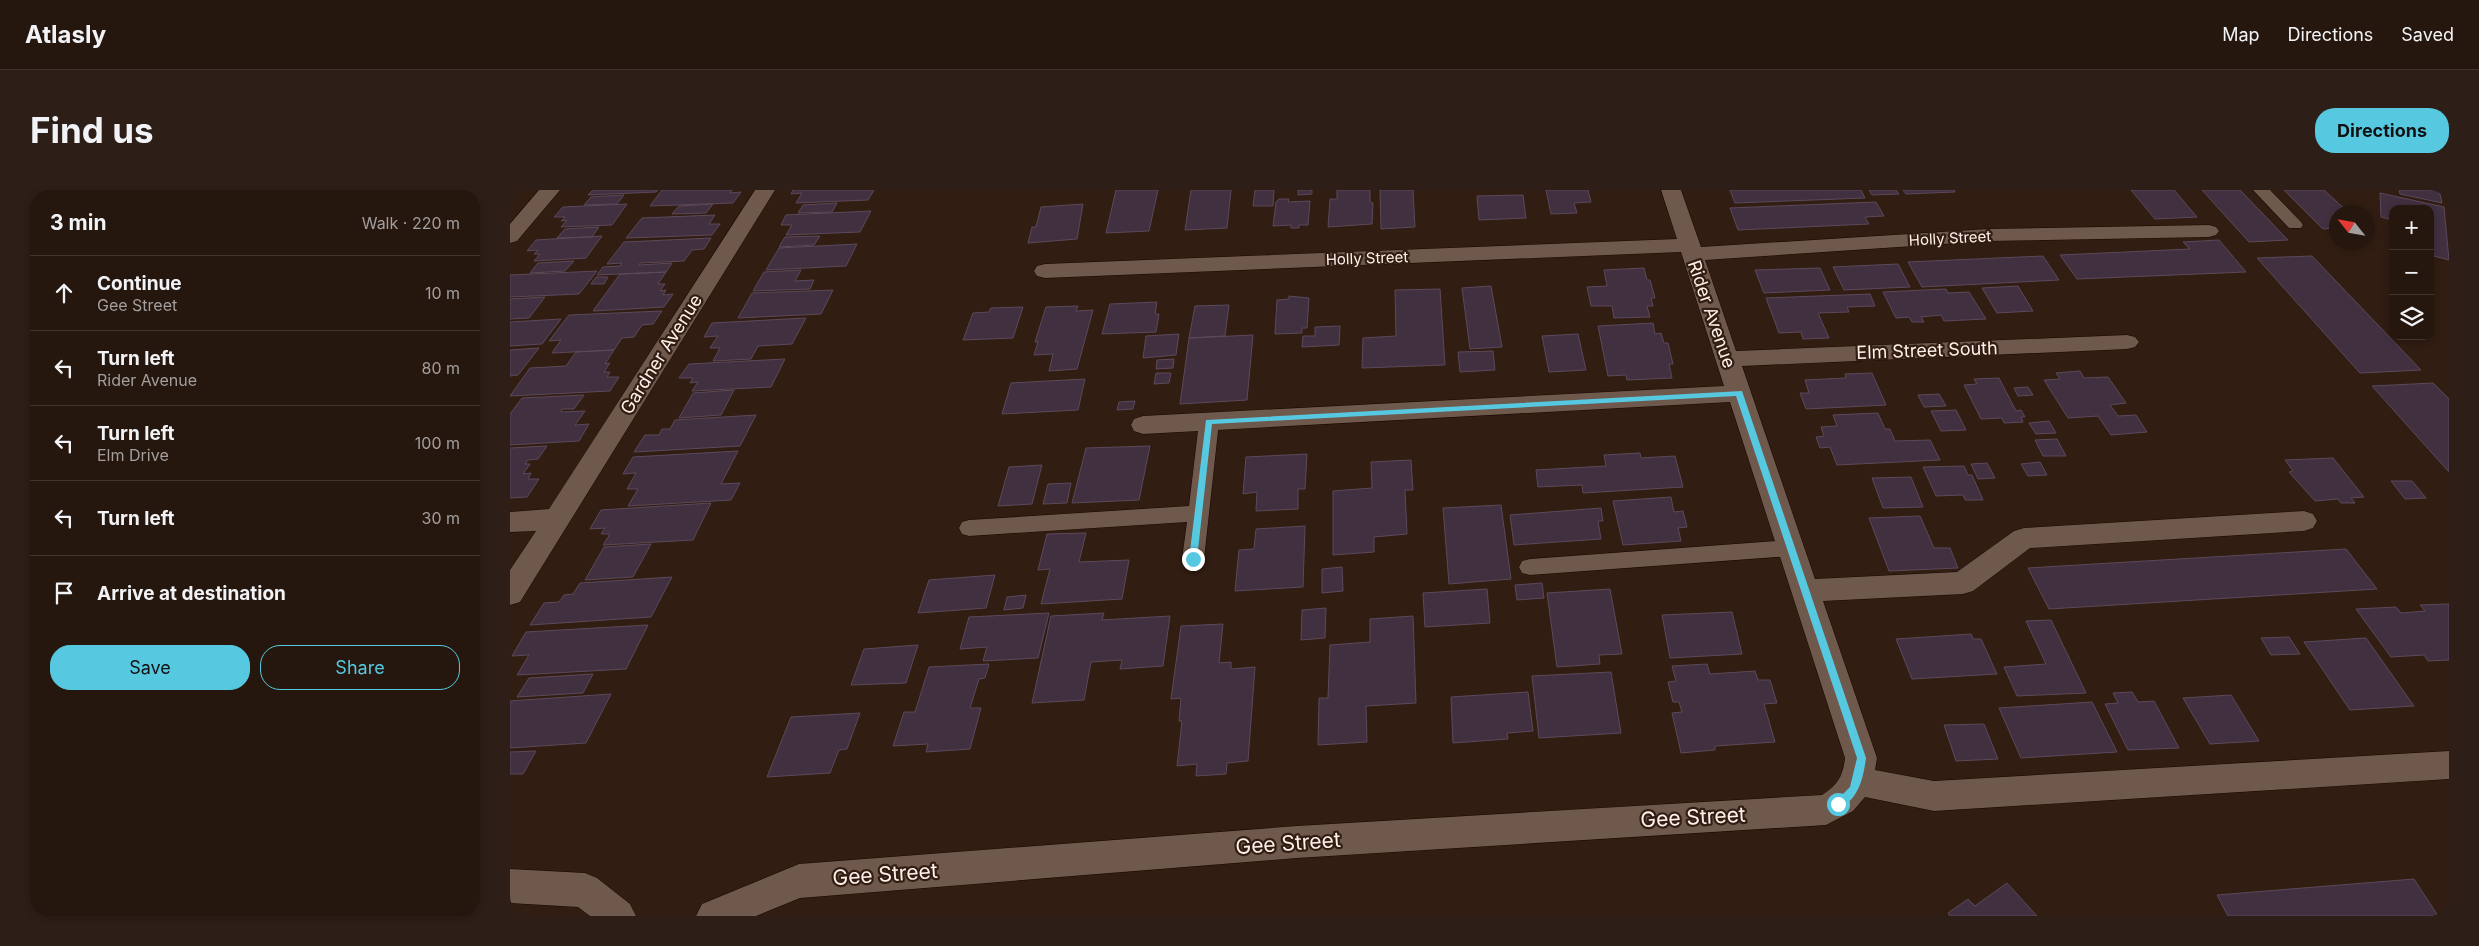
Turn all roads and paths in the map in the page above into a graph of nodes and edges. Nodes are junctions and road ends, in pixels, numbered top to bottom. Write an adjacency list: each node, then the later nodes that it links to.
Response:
1 (550, 190): 7 (street)
2 (765, 190): 16 (street, Gardner Avenue)
3 (1671, 190): 8 (street, Rider Avenue)
4 (2261, 190): 5 (lane)
5 (2296, 225)
6 (2209, 231): 8 (street, Holly Street)
7 (510, 237)
8 (1690, 249): 9 (street, Holly Street); 11 (street, Rider Avenue)
9 (1045, 272)
10 (2127, 342): 11 (street, Elm Street South)
11 (1727, 359): 12 (street, Rider Avenue)
12 (1739, 393): 13 (street); 20 (street, Rider Avenue)
13 (1209, 422): 14 (street); 15 (lane)
14 (1144, 425)
15 (1199, 513): 19 (lane); 21 (lane)
16 (557, 519): 18 (street); 24 (street, Gardner Avenue)
17 (2304, 521): 23 (street)
18 (510, 522)
19 (969, 528)
20 (1792, 548): 22 (lane); 23 (street, Rider Avenue)
21 (1193, 559)
22 (1530, 567)
23 (1806, 591): 26 (street, Rider Avenue)
24 (510, 594)
25 (2449, 764): 26 (street)
26 (1858, 781): 29 (street, Gee Street)
27 (510, 886): 28 (street)
28 (618, 916)
29 (714, 916)

